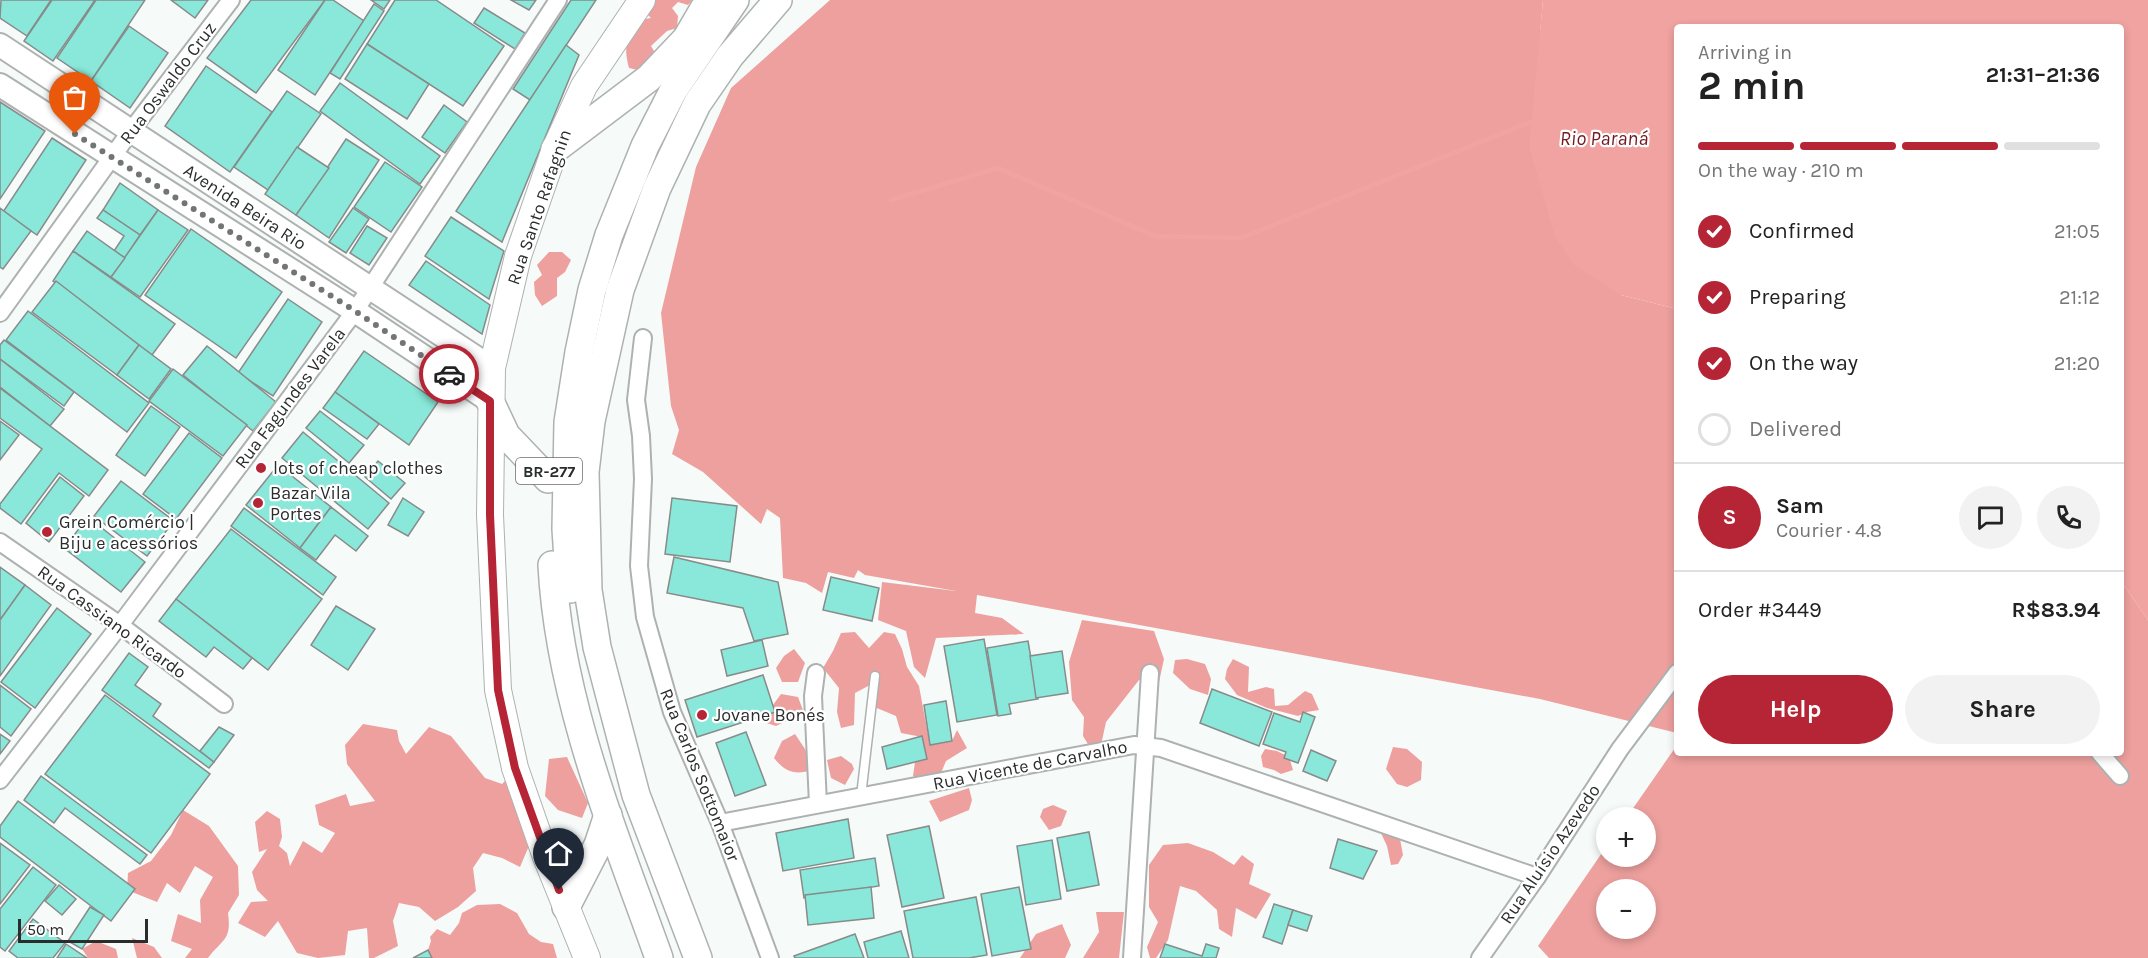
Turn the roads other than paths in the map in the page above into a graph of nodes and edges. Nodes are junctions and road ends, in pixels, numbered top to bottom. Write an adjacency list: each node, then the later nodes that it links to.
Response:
1 (231, 0): 11 (street, Rua Oswaldo Cruz)
2 (558, 0): 14 (street, Rua Fagundes Varela)
3 (642, 0): 12 (main road, Rua Santo Rafagnin)
4 (709, 0): 8 (highway, BR-277)
5 (735, 0): 8 (highway, BR-277)
6 (744, 0): 8 (highway)
7 (778, 0): 41 (highway)
8 (697, 39): 12 (highway); 20 (highway, BR-277); 40 (highway, BR-277)
9 (0, 45): 11 (main road, Avenida Beira Rio)
10 (0, 85): 13 (main road, Avenida Beira Rio)
11 (130, 132): 13 (street, Rua Oswaldo Cruz); 14 (main road, Avenida Beira Rio)
12 (555, 149): 18 (main road, Rua Santo Rafagnin)
13 (112, 158): 15 (main road, Avenida Beira Rio); 16 (street, Rua Oswaldo Cruz)
14 (369, 288): 15 (street, Rua Fagundes Varela); 18 (main road, Avenida Beira Rio)
15 (355, 311): 19 (main road, Avenida Beira Rio); 22 (street, Rua Fagundes Varela)
16 (0, 313)
17 (643, 338): 35 (street, Rua Carlos Sottomaior)
18 (492, 368): 19 (main road, Rua Santo Rafagnin)
19 (490, 401): 20 (highway); 37 (main road, Rua Santo Rafagnin)
20 (548, 479): 34 (highway, BR-277)
21 (0, 542): 22 (street, Rua Cassiano Ricardo)
22 (120, 625): 27 (street, Rua Cassiano Ricardo); 31 (street, Rua Fagundes Varela)
23 (816, 673): 33 (street)
24 (1150, 673): 28 (street)
25 (874, 676): 32 (lane)
26 (1674, 677): 36 (street, Rua Aluísio Azevedo)
27 (224, 704)
28 (1145, 745): 32 (street, Rua Vicente de Carvalho); 36 (street, Rua Vicente de Carvalho); 43 (street)
29 (2103, 756): 30 (street)
30 (2120, 776)
31 (0, 780)
32 (861, 796): 33 (street, Rua Vicente de Carvalho)
33 (818, 804): 35 (street, Rua Vicente de Carvalho)
34 (608, 815): 37 (highway); 39 (highway, BR-277)
35 (720, 823): 42 (street, Rua Carlos Sottomaior)
36 (1537, 877): 44 (street, Rua Aluísio Azevedo)
37 (566, 907): 38 (main road, Rua Santo Rafagnin)
38 (587, 958)
39 (659, 958)
40 (678, 958)
41 (698, 958)
42 (770, 958)
43 (1132, 958)
44 (1480, 958)

